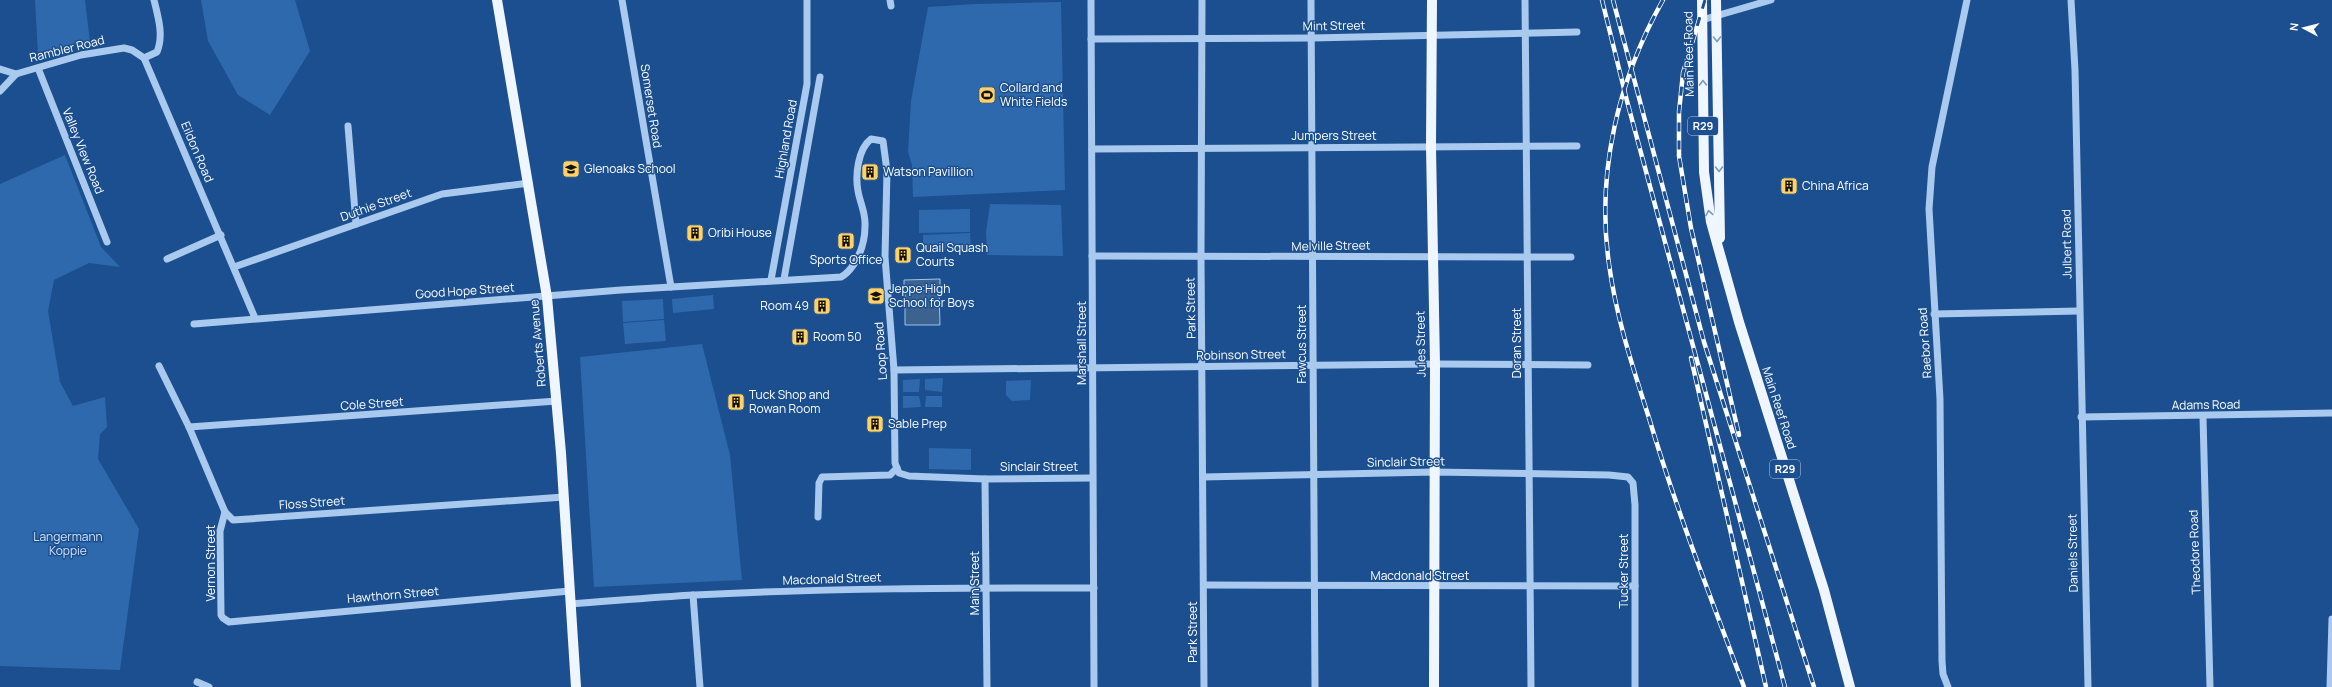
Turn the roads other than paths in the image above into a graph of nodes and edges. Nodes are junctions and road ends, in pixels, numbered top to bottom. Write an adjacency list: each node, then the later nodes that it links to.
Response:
1 (154, 0): 23 (street)
2 (497, 0): 36 (main road, Roberts Avenue)
3 (622, 0): 52 (street, Somerset Road)
4 (807, 0): 51 (street, Highland Road)
5 (1091, 0): 22 (street, Marshall Street)
6 (1202, 0): 20 (street, Park Street)
7 (1311, 0): 21 (street, Fawcus Street)
8 (1432, 0): 19 (main road, Jules Street)
9 (1525, 0): 18 (street, Doran Street)
10 (1702, 0): 16 (main road, Main Reef Road / R29)
11 (1716, 0): 15 (main road, Main Reef Road / R29)
12 (1771, 0): 15 (street)
13 (1967, 0): 55 (street, Raebor Road)
14 (2071, 0): 54 (street, Julbert Road)
15 (1716, 16): 16 (street); 40 (main road, Main Reef Road / R29, one-way to 40)
16 (1702, 20): 40 (main road, Main Reef Road / R29, one-way to 16)
17 (1577, 32): 18 (street, Mint Street)
18 (1525, 33): 19 (street, Mint Street); 32 (street, Doran Street)
19 (1432, 34): 21 (street, Mint Street); 34 (main road, Jules Street)
20 (1203, 38): 21 (street, Mint Street); 22 (street, Mint Street); 33 (street, Park Street)
21 (1312, 38): 31 (street, Fawcus Street)
22 (1091, 39): 35 (street, Marshall Street)
23 (144, 58): 25 (street, Rambler Road); 38 (street, Eildon Road)
24 (0, 68): 26 (street)
25 (38, 68): 26 (street, Rambler Road); 39 (street, Valley View Road)
26 (16, 74): 28 (street, Rambler Road)
27 (820, 77): 50 (street, Highland Road)
28 (0, 91)
29 (348, 126): 37 (street)
30 (1577, 146): 32 (street, Jumpers Street)
31 (1311, 147): 33 (street, Jumpers Street); 34 (street, Jumpers Street); 46 (street, Fawcus Street)
32 (1528, 147): 34 (street, Jumpers Street); 44 (street, Doran Street)
33 (1202, 148): 35 (street, Jumpers Street); 42 (street, Park Street)
34 (1431, 148): 43 (main road, Jules Street)
35 (1092, 149): 41 (street, Marshall Street)
36 (529, 183): 37 (street, Duthie Street); 53 (main road, Roberts Avenue)
37 (356, 224): 48 (street, Duthie Street)
38 (220, 236): 47 (street); 48 (street, Eildon Road)
39 (107, 242)
40 (1720, 250): 105 (main road, Main Reef Road / R29)
41 (1092, 256): 42 (street, Melville Street); 64 (street, Marshall Street)
42 (1201, 256): 46 (street, Melville Street); 62 (street, Park Street)
43 (1432, 256): 44 (street, Melville Street); 46 (street, Melville Street); 58 (main road, Jules Street)
44 (1528, 256): 45 (street, Melville Street); 63 (street, Doran Street)
45 (1571, 257)
46 (1312, 258): 59 (street, Fawcus Street)
47 (167, 259)
48 (234, 268): 56 (street, Eildon Road)
49 (834, 278): 50 (street, Good Hope Street); 65 (street, Loop Road)
50 (784, 279): 51 (street, Good Hope Street)
51 (771, 280): 52 (street, Good Hope Street)
52 (671, 287): 53 (street, Good Hope Street)
53 (547, 296): 56 (street, Good Hope Street); 66 (main road, Roberts Avenue)
54 (2079, 311): 55 (street); 69 (street, Julbert Road)
55 (1934, 314): 106 (street, Raebor Road)
56 (255, 318): 57 (street, Good Hope Street)
57 (194, 324)
58 (1435, 364): 59 (street, Robinson Street); 63 (street, Robinson Street); 72 (main road, Jules Street)
59 (1314, 365): 62 (street, Robinson Street); 73 (street, Fawcus Street)
60 (1588, 365): 63 (street, Robinson Street)
61 (159, 366): 70 (street)
62 (1203, 366): 64 (street, Robinson Street); 76 (street, Park Street)
63 (1528, 366): 74 (street, Doran Street)
64 (1093, 367): 65 (street, Robinson Street); 77 (street, Marshall Street)
65 (894, 370): 71 (street, Loop Road)
66 (557, 401): 70 (street, Cole Street); 79 (main road, Roberts Avenue)
67 (2332, 413): 68 (street, Adams Road)
68 (2202, 417): 69 (street, Adams Road); 108 (street, Theodore Road)
69 (2081, 418): 107 (street, Daniels Street)
70 (189, 427): 80 (street)
71 (897, 468): 78 (street); 81 (street)
72 (1434, 472): 73 (street, Sinclair Street); 74 (street, Sinclair Street); 85 (main road, Jules Street)
73 (1314, 474): 76 (street, Sinclair Street); 83 (street, Fawcus Street)
74 (1529, 475): 75 (street, Sinclair Street); 86 (street, Doran Street)
75 (1609, 475): 84 (street, Tucker Street)
76 (1203, 477): 82 (street, Park Street)
77 (1092, 478): 78 (street, Sinclair Street); 88 (street, Marshall Street)
78 (986, 479): 87 (street, Main Street)
79 (564, 497): 80 (street, Floss Street); 89 (main road, Roberts Avenue)
80 (225, 512): 92 (street, Vernon Street)
81 (818, 516)
82 (1204, 585): 83 (street, Macdonald Street); 100 (street, Park Street)
83 (1314, 586): 85 (street, Macdonald Street); 101 (street, Fawcus Street)
84 (1635, 586): 86 (street, Macdonald Street); 104 (street, Tucker Street)
85 (1435, 587): 86 (street, Macdonald Street); 102 (main road, Jules Street)
86 (1530, 587): 103 (street, Doran Street)
87 (986, 588): 88 (street, Macdonald Street); 90 (street, Macdonald Street); 98 (street, Main Street)
88 (1094, 588): 99 (street, Marshall Street)
89 (570, 591): 91 (main road, Roberts Avenue); 92 (street, Hawthorn Street)
90 (694, 595): 91 (street, Macdonald Street); 97 (street)
91 (572, 604): 96 (main road, Roberts Avenue)
92 (221, 615)
93 (2332, 619): 109 (street)
94 (197, 682): 95 (street)
95 (209, 687)
96 (576, 687)
97 (700, 687)
98 (987, 687)
99 (1094, 687)
100 (1204, 687)
101 (1314, 687)
102 (1434, 687)
103 (1531, 687)
104 (1636, 687)
105 (1850, 687)
106 (1948, 687)
107 (2088, 687)
108 (2210, 687)
109 (2330, 687)

